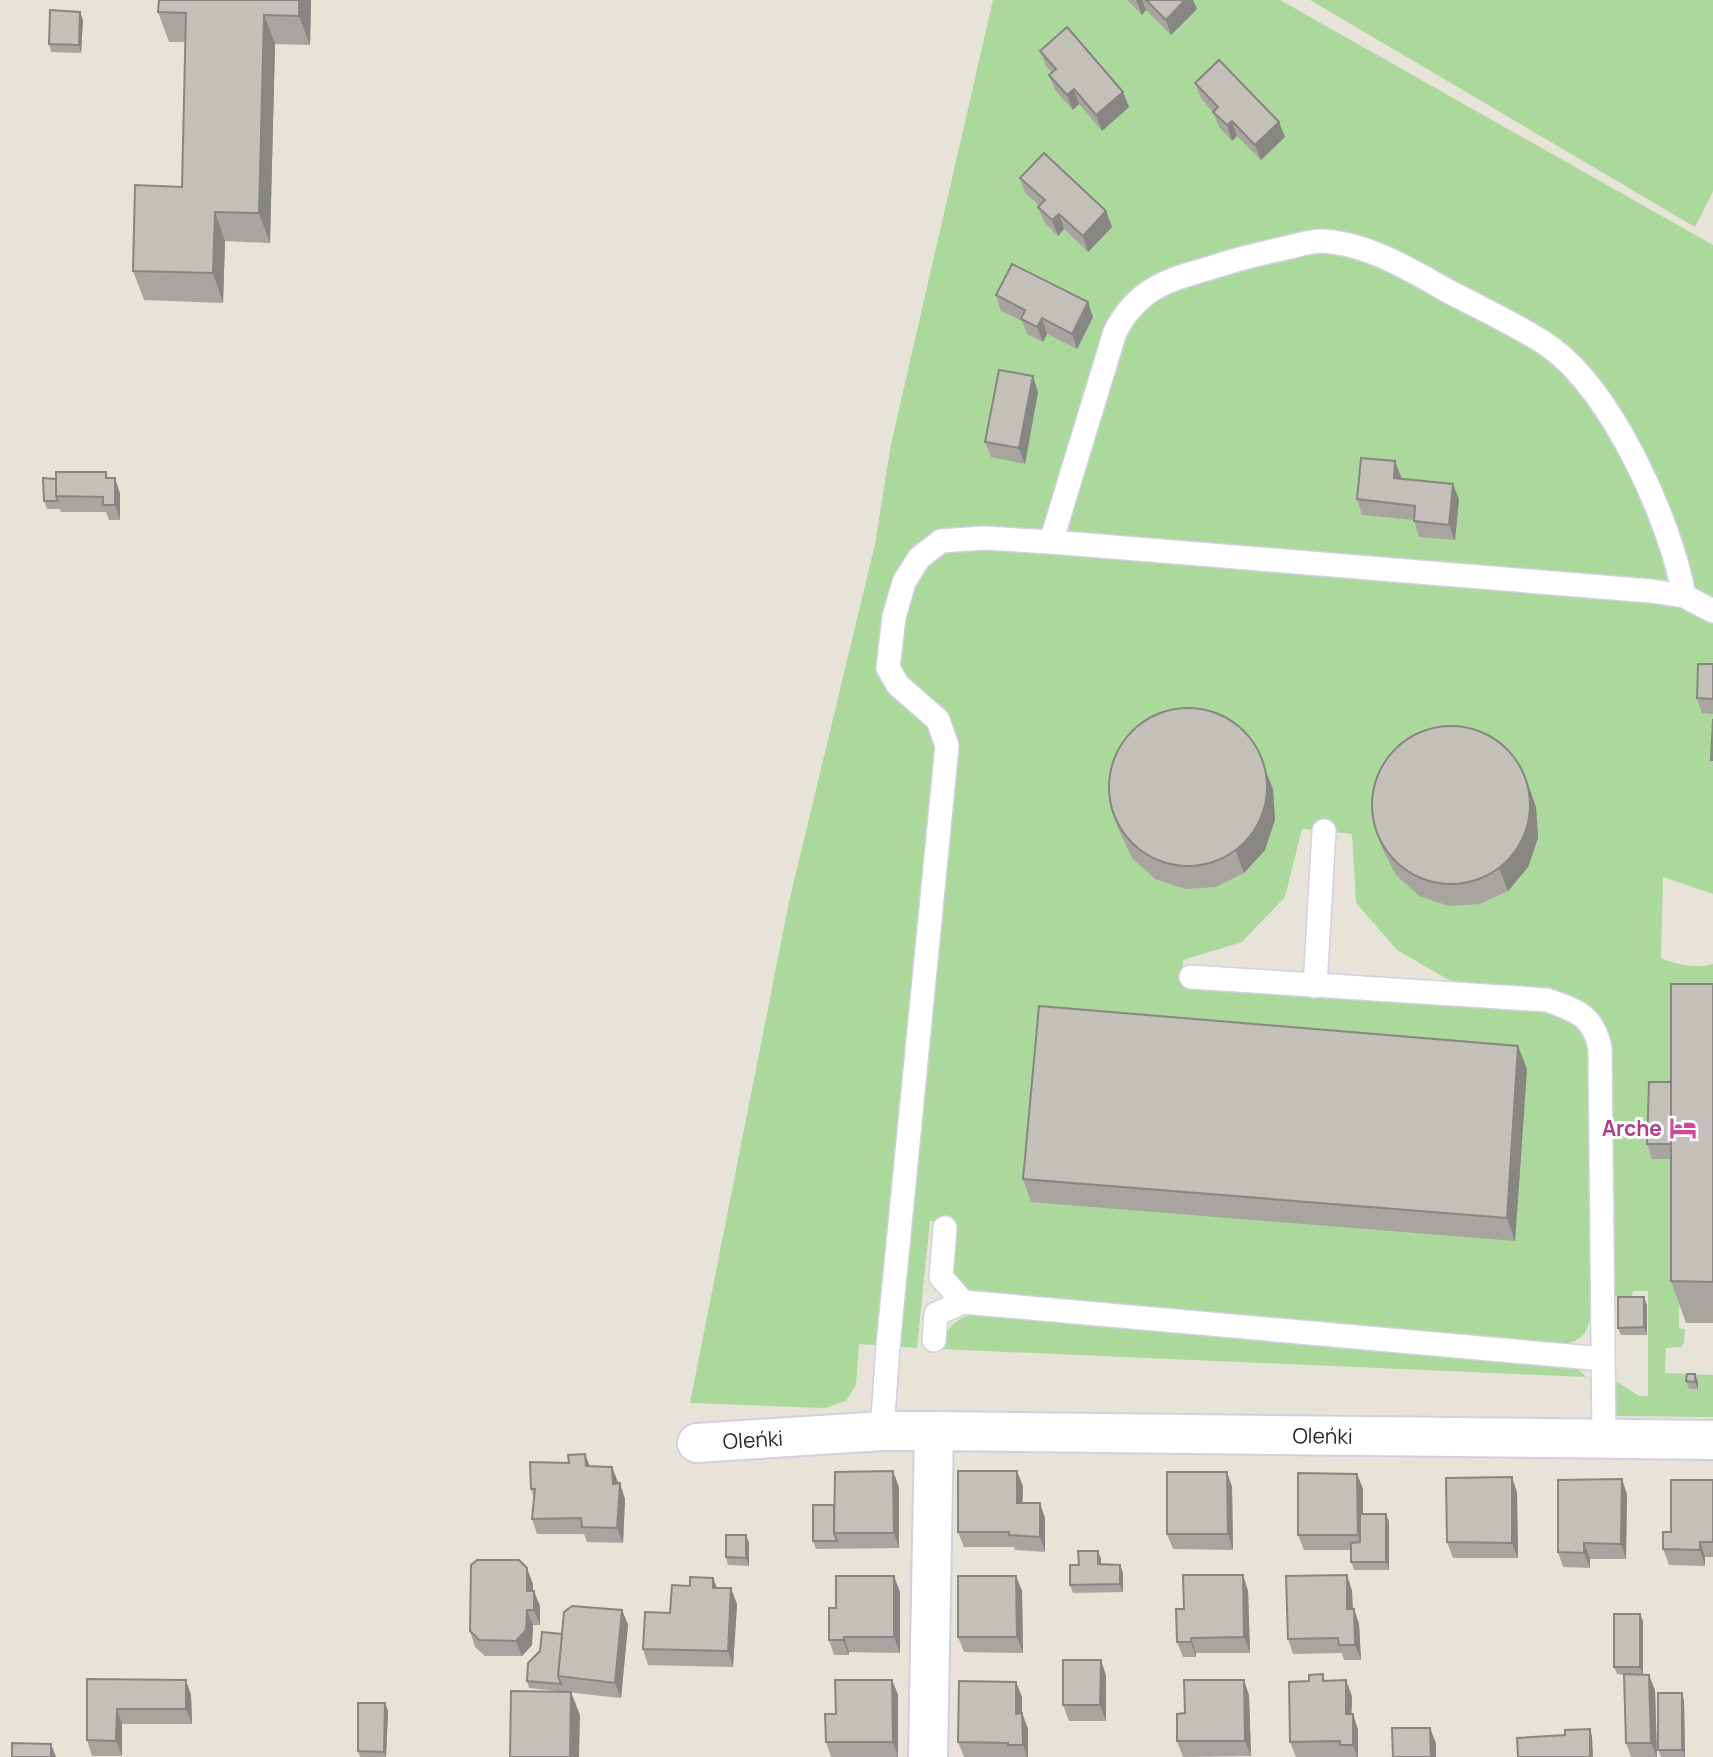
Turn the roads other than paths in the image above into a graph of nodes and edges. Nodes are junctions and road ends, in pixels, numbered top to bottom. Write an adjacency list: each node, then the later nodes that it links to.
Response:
1 (1051, 542): 2 (lane); 2 (lane); 11 (lane)
2 (1684, 596): 3 (lane)
3 (1713, 611)
4 (1324, 831): 6 (lane)
5 (1191, 977): 6 (lane)
6 (1315, 986): 10 (lane)
7 (945, 1228): 8 (lane)
8 (962, 1302): 9 (lane); 10 (lane)
9 (934, 1340)
10 (1603, 1359): 13 (lane)
11 (882, 1431): 12 (street, Oleńki); 15 (street, Oleńki)
12 (934, 1431): 13 (street, Oleńki); 16 (street)
13 (1604, 1439): 14 (street, Oleńki)
14 (1713, 1440)
15 (697, 1443)
16 (928, 1757)

